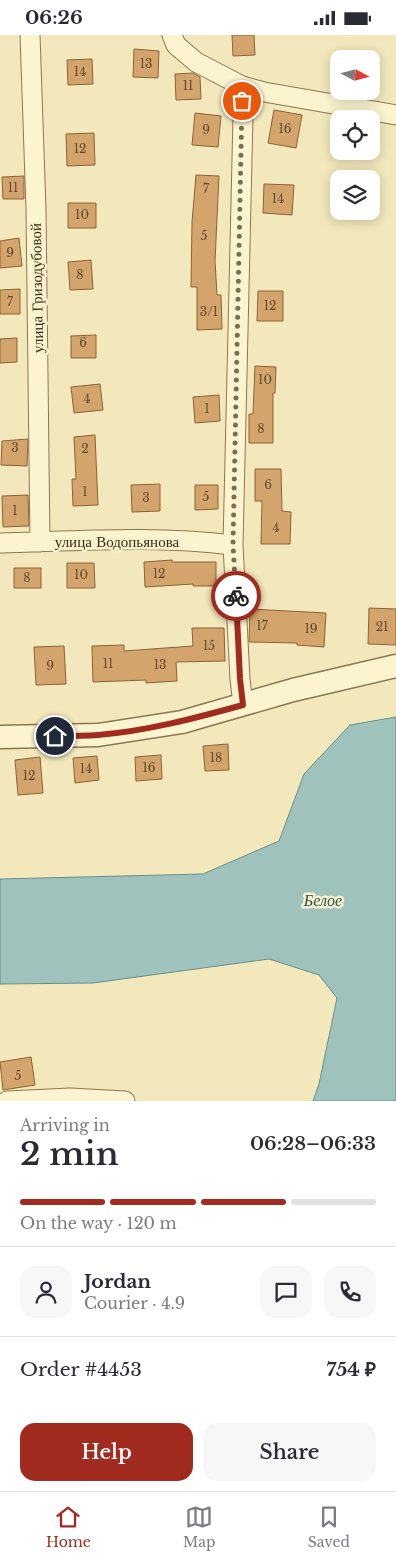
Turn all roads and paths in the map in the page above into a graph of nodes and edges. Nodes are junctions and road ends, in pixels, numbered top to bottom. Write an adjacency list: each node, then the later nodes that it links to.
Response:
1 (30, 35): 5 (street, улица Гризодубовой)
2 (172, 35): 3 (street)
3 (242, 86): 4 (street); 7 (street)
4 (396, 115)
5 (40, 542): 6 (street, улица Водопьянова); 7 (street, улица Водопьянова)
6 (0, 543)
7 (233, 545): 9 (street)
8 (396, 667): 9 (street)
9 (243, 705): 10 (street)
10 (0, 737)
11 (7, 1101): 12 (street)
12 (125, 1101)

